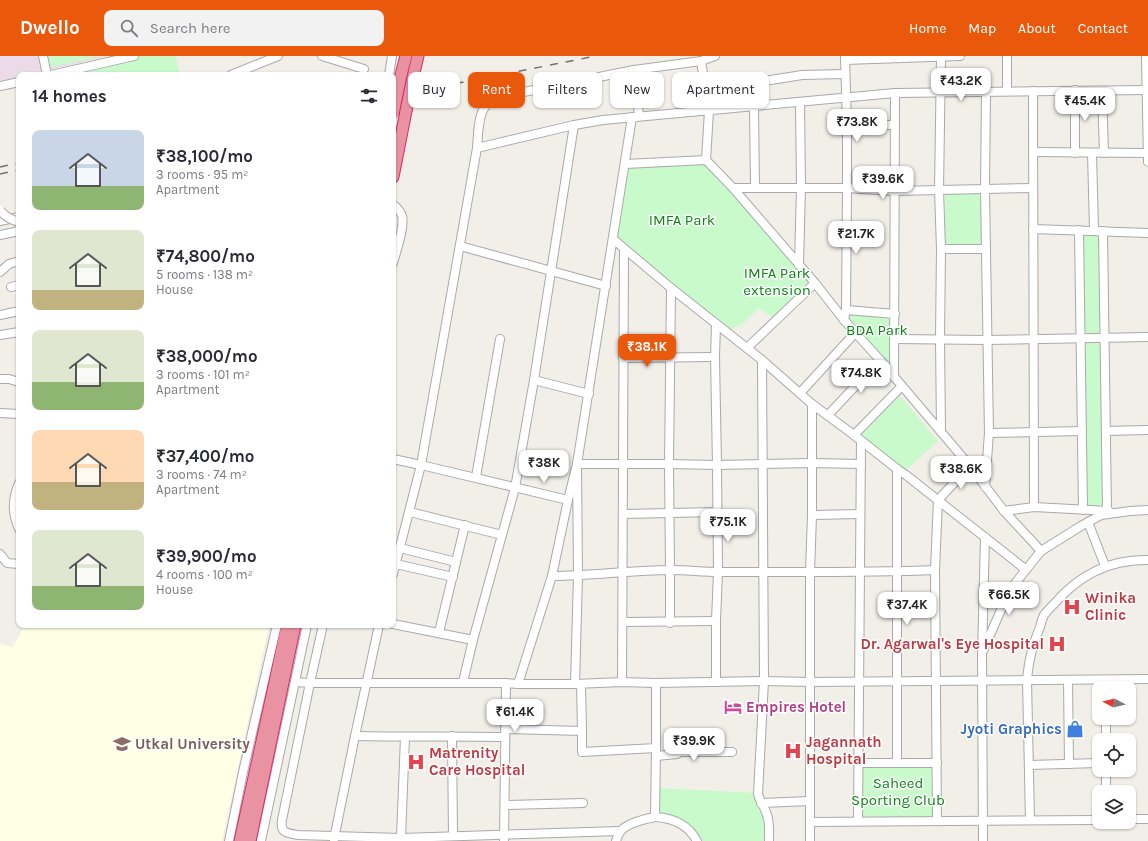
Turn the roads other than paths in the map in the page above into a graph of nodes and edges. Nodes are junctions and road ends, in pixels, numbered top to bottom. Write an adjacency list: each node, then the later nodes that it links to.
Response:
1 (43, 56): 18 (street)
2 (134, 56): 19 (street)
3 (278, 56): 20 (street)
4 (322, 56): 16 (street)
5 (392, 56): 21 (street)
6 (406, 56): 38 (highway, bridge)
7 (418, 56): 22 (highway)
8 (423, 56): 23 (street)
9 (715, 56): 15 (street)
10 (941, 56): 11 (street); 14 (street); 35 (street)
11 (960, 56)
12 (1007, 56): 32 (street)
13 (1146, 56): 30 (street)
14 (845, 58): 25 (street)
15 (701, 61): 17 (street); 24 (street)
16 (364, 69)
17 (634, 70): 46 (street); 50 (street)
18 (46, 72)
19 (64, 72)
20 (238, 72)
21 (389, 72)
22 (414, 72)
23 (415, 72)
24 (703, 72)
25 (845, 74): 26 (street); 37 (street)
26 (769, 80)
27 (16, 83): 28 (street)
28 (0, 86)
29 (1075, 90): 33 (street); 34 (street); 52 (street)
30 (1147, 90): 34 (street); 55 (street)
31 (986, 91): 32 (street); 35 (street); 66 (street)
32 (1007, 91): 33 (street)
33 (1033, 91): 51 (street)
34 (1102, 91): 54 (street)
35 (940, 92): 36 (street); 65 (street)
36 (895, 93): 37 (street); 49 (street)
37 (846, 98): 40 (street); 47 (street)
38 (396, 99)
39 (408, 102): 57 (highway, bridge)
40 (800, 102): 41 (street); 62 (street)
41 (769, 105)
42 (708, 108): 45 (street)
43 (736, 108): 45 (street)
44 (754, 108): 61 (street)
45 (708, 111): 46 (street); 56 (street)
46 (636, 117): 48 (street); 59 (street)
47 (847, 124): 49 (street); 63 (street)
48 (574, 125): 50 (street); 88 (street)
49 (895, 125): 67 (street)
50 (477, 148): 81 (street)
51 (1033, 152): 52 (street); 64 (street)
52 (1075, 153): 53 (street)
53 (1092, 153): 54 (street); 75 (street)
54 (1104, 153): 55 (street)
55 (1148, 153): 58 (street)
56 (706, 160): 59 (street); 60 (street)
57 (396, 162)
58 (1148, 162)
59 (625, 164): 80 (street)
60 (733, 188): 61 (street); 87 (street)
61 (755, 188): 62 (street)
62 (801, 188): 63 (street); 87 (street)
63 (848, 188): 67 (street); 93 (street)
64 (1033, 188): 66 (street); 73 (street)
65 (939, 190): 66 (street); 67 (street); 83 (street)
66 (985, 190): 84 (street)
67 (895, 191): 95 (street)
68 (396, 207): 85 (street)
69 (0, 210): 72 (street, bridge)
70 (16, 218): 71 (street)
71 (0, 221)
72 (16, 221)
73 (1033, 229): 74 (street); 108 (street)
74 (1079, 230): 75 (street); 103 (street)
75 (1094, 230): 76 (street)
76 (1103, 231): 78 (street); 104 (street)
77 (16, 232): 79 (street)
78 (1148, 233)
79 (0, 235)
80 (613, 239): 82 (street); 91 (street)
81 (460, 246): 88 (street); 142 (street)
82 (624, 249): 92 (street); 112 (street)
83 (941, 249): 84 (street); 107 (street)
84 (986, 249): 109 (street)
85 (396, 251)
86 (16, 262): 89 (street)
87 (799, 265): 90 (street)
88 (550, 271): 91 (street); 118 (street)
89 (0, 272)
90 (815, 283): 97 (street); 110 (street)
91 (606, 286): 122 (street)
92 (671, 288): 98 (street); 113 (street)
93 (846, 310): 95 (street); 97 (street)
94 (16, 312): 96 (street)
95 (895, 314): 106 (street)
96 (0, 316)
97 (844, 320): 99 (street)
98 (716, 324): 110 (street); 111 (street)
99 (856, 332): 115 (street); 121 (street)
100 (16, 333): 101 (street)
101 (0, 336)
102 (1148, 337): 104 (street)
103 (1081, 338): 104 (street); 108 (street); 130 (street)
104 (1105, 338): 127 (street)
105 (500, 339): 146 (street)
106 (895, 339): 107 (street); 116 (street)
107 (940, 339): 109 (street); 129 (street)
108 (1034, 339): 109 (street); 131 (street)
109 (987, 340): 132 (street)
110 (746, 348): 114 (street)
111 (715, 357): 113 (street); 143 (street)
112 (623, 358): 113 (street); 138 (street)
113 (670, 358): 139 (street)
114 (762, 360): 121 (street); 140 (street)
115 (880, 360): 116 (street); 126 (street)
116 (894, 377): 120 (street)
117 (0, 379): 119 (street)
118 (534, 380): 122 (street); 148 (street)
119 (16, 381)
120 (902, 386): 129 (street); 133 (street)
121 (800, 393): 123 (street)
122 (589, 394): 137 (street)
123 (812, 404): 126 (street); 136 (street)
124 (0, 413): 125 (street)
125 (16, 414)
126 (828, 415): 133 (street)
127 (1106, 430): 128 (street); 156 (street)
128 (1148, 430)
129 (941, 431): 144 (street)
130 (1082, 431): 131 (street); 153 (street)
131 (1034, 432): 132 (street); 152 (street)
132 (989, 433): 147 (street)
133 (854, 435): 134 (street)
134 (861, 441): 141 (street); 145 (street)
135 (396, 460): 142 (street)
136 (811, 463): 140 (street); 141 (street); 163 (street)
137 (577, 464): 138 (street); 150 (street); 187 (street)
138 (622, 464): 139 (street); 160 (street)
139 (669, 464): 143 (street); 161 (street)
140 (763, 464): 143 (street); 180 (street)
141 (860, 464): 162 (street)
142 (421, 465): 146 (street); 158 (street)
143 (717, 465): 159 (street)
144 (970, 466): 147 (street); 151 (street)
145 (897, 469): 151 (street); 185 (street)
146 (476, 478): 148 (street)
147 (985, 487): 155 (street)
148 (515, 488): 150 (street); 167 (street)
149 (16, 491): 164 (street)
150 (568, 500): 186 (street)
151 (938, 500): 168 (street); 179 (street)
152 (1034, 507): 153 (street); 155 (street)
153 (1083, 510): 156 (street)
154 (1148, 510): 157 (street)
155 (1004, 511): 170 (street)
156 (1107, 511): 157 (street)
157 (1130, 511): 165 (street)
158 (410, 512): 166 (street); 169 (street)
159 (718, 512): 161 (street); 183 (street)
160 (623, 514): 161 (street); 182 (street)
161 (670, 514): 178 (street)
162 (860, 514): 163 (street); 181 (street)
163 (812, 515): 184 (street)
164 (16, 522)
165 (1088, 522): 170 (street); 176 (street)
166 (466, 525): 167 (street); 173 (street)
167 (502, 535): 200 (street)
168 (985, 537): 177 (street); 201 (street)
169 (400, 548): 173 (street); 175 (street)
170 (1041, 551): 177 (street)
171 (0, 554): 174 (street)
172 (1148, 560): 176 (street)
173 (456, 562): 188 (street)
174 (16, 564)
175 (396, 564): 188 (street)
176 (1105, 566): 205 (street)
177 (1026, 569): 201 (street)
178 (670, 570): 182 (street); 183 (street); 191 (street)
179 (936, 570): 185 (street); 203 (street)
180 (764, 571): 183 (street); 184 (street); 207 (street)
181 (859, 571): 184 (street); 185 (street); 208 (street)
182 (623, 572): 187 (street); 190 (street)
183 (718, 572): 189 (street)
184 (810, 572): 215 (street)
185 (897, 572): 209 (street)
186 (552, 576): 187 (street); 221 (street)
187 (578, 576): 222 (street)
188 (453, 577): 199 (street)
189 (716, 621): 191 (street); 214 (street)
190 (623, 622): 191 (street); 213 (street)
191 (670, 623)
192 (396, 625): 199 (street)
193 (276, 628): 255 (street)
194 (286, 628): 256 (highway)
195 (295, 628): 257 (highway)
196 (306, 628): 211 (street)
197 (322, 628): 216 (street)
198 (378, 628): 217 (street)
199 (439, 632): 200 (street)
200 (473, 640): 212 (street)
201 (982, 655): 204 (street)
202 (1148, 679): 210 (street)
203 (936, 680): 204 (street); 209 (street); 232 (street)
204 (982, 680): 205 (street); 243 (street)
205 (1027, 680): 206 (street); 235 (street)
206 (1068, 680): 220 (street); 234 (street)
207 (764, 681): 214 (street); 215 (street); 238 (street)
208 (858, 681): 209 (street); 215 (street); 230 (street)
209 (897, 681): 231 (street)
210 (1131, 681)
211 (295, 682): 216 (street); 258 (street)
212 (463, 682): 217 (street); 218 (street)
213 (622, 682): 219 (street); 222 (street)
214 (716, 682): 219 (street)
215 (810, 682): 236 (street)
216 (310, 683): 217 (street); 252 (street)
217 (366, 683): 225 (street)
218 (506, 683): 221 (street); 224 (street)
219 (656, 683): 228 (street)
220 (1092, 683)
221 (518, 684): 222 (street)
222 (578, 684): 223 (street)
223 (582, 731): 224 (street); 228 (street)
224 (505, 733): 226 (street); 239 (street)
225 (355, 736): 227 (street); 252 (street)
226 (452, 736): 227 (street); 250 (street)
227 (406, 737): 253 (street)
228 (656, 752): 229 (street); 240 (street)
229 (732, 752)
230 (858, 763): 231 (street); 246 (street)
231 (896, 763): 232 (street)
232 (937, 763): 247 (street)
233 (1092, 763): 234 (street)
234 (1069, 764): 235 (street)
235 (1029, 765): 244 (street)
236 (810, 801): 238 (street); 248 (street)
237 (583, 803): 239 (street)
238 (761, 803): 261 (street)
239 (505, 805): 254 (street)
240 (655, 817): 249 (street); 260 (street)
241 (1136, 819): 242 (street)
242 (1148, 819)
243 (984, 820): 244 (street); 247 (street); 263 (street)
244 (1030, 820): 245 (street)
245 (1092, 820)
246 (858, 821): 247 (street); 248 (street)
247 (937, 821)
248 (810, 822): 262 (street)
249 (620, 831): 251 (street); 259 (street)
250 (453, 836): 253 (street); 254 (street)
251 (550, 837): 254 (street)
252 (334, 838): 253 (street)
253 (401, 838)
254 (504, 838)
255 (229, 841)
256 (240, 841)
257 (250, 841)
258 (261, 841)
259 (616, 841)
260 (697, 841)
261 (769, 841)
262 (810, 841)
263 (983, 841)

